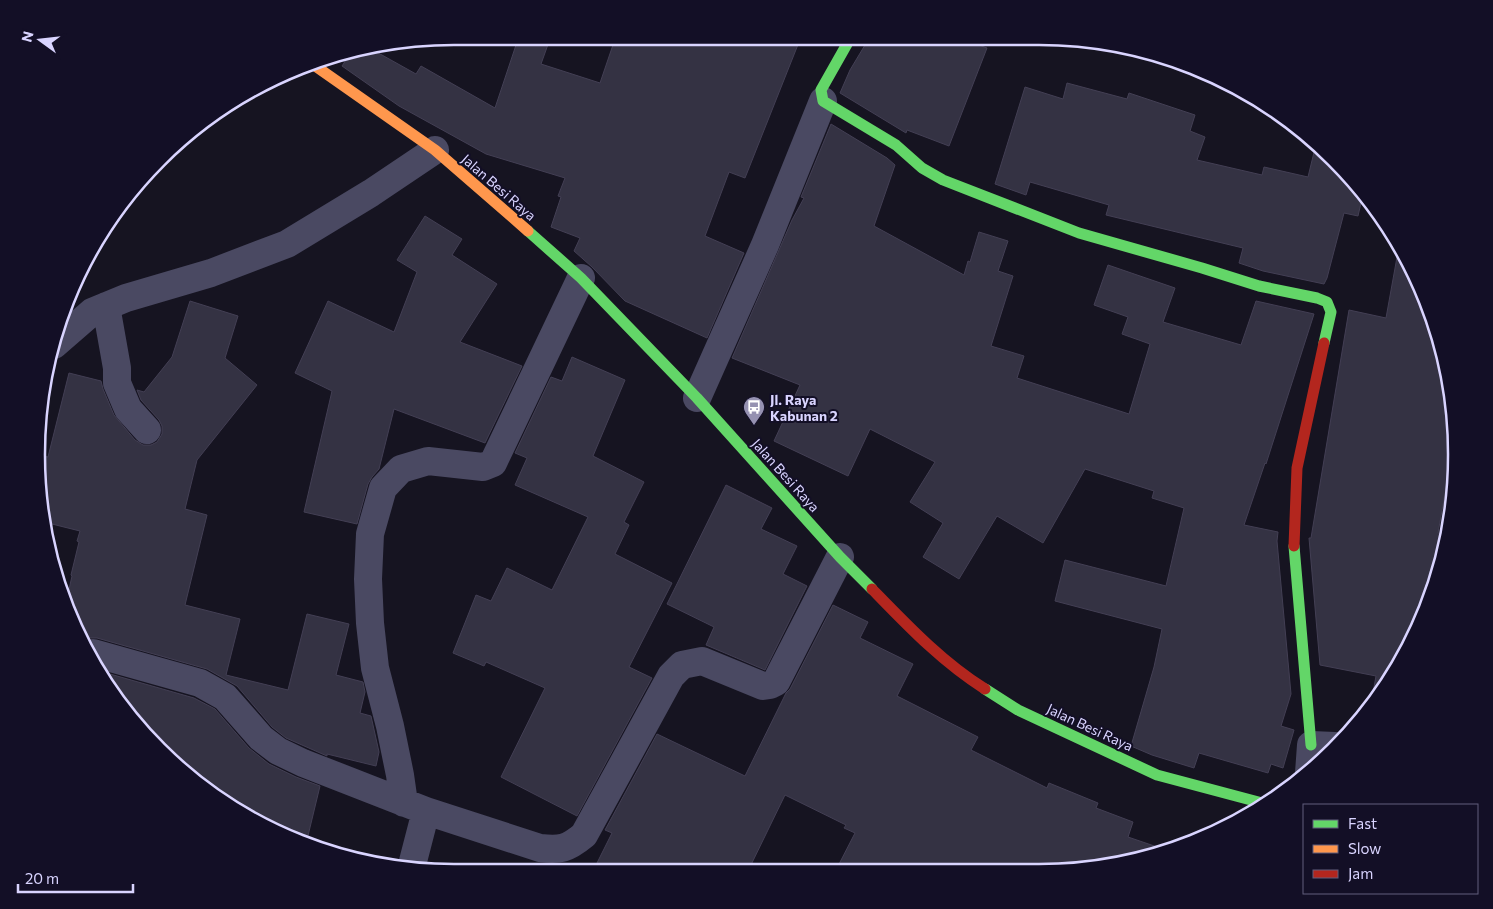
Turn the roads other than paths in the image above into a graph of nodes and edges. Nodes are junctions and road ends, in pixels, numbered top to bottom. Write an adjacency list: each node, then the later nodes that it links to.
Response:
1 (846, 45): 3 (street)
2 (319, 68): 4 (street, Jalan Besi Raya)
3 (823, 101): 8 (street); 12 (street)
4 (435, 150): 5 (street, Jalan Besi Raya); 6 (street)
5 (582, 278): 8 (street, Jalan Besi Raya); 14 (street)
6 (106, 306): 7 (street); 9 (street)
7 (63, 338)
8 (697, 398): 10 (street, Jalan Besi Raya)
9 (147, 430)
10 (840, 557): 13 (street, Jalan Besi Raya); 14 (street)
11 (97, 654): 14 (street)
12 (1323, 746)
13 (1256, 801)
14 (415, 807): 15 (street)
15 (412, 861)

